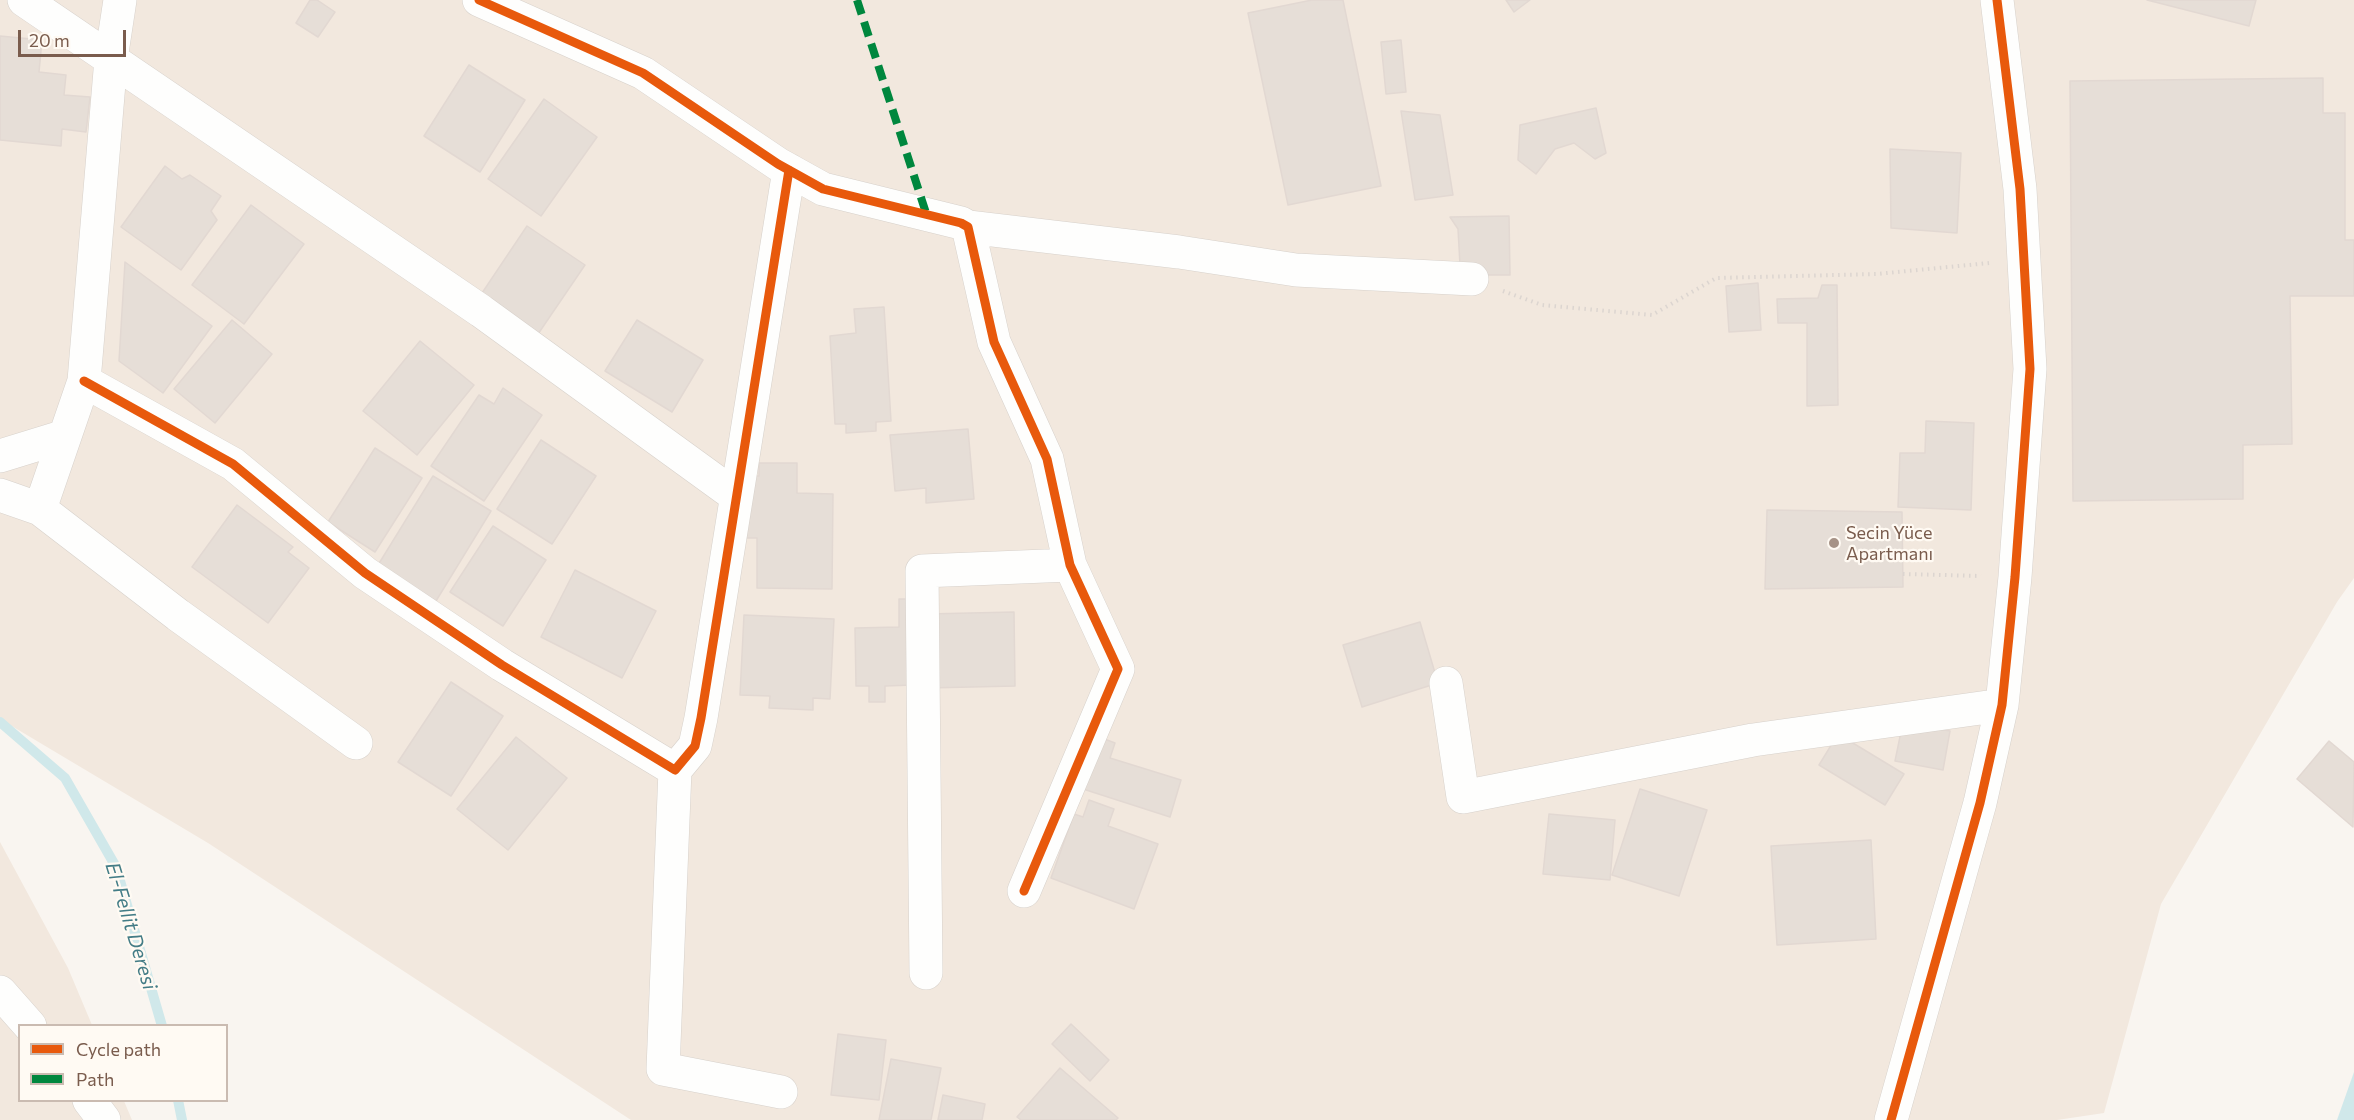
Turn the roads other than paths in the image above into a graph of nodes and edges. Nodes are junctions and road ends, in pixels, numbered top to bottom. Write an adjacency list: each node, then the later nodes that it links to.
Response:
1 (24, 0): 5 (street)
2 (120, 0): 5 (street)
3 (479, 0): 6 (street)
4 (1997, 0): 17 (street)
5 (111, 58): 9 (street); 13 (street)
6 (789, 170): 7 (street); 13 (street)
7 (968, 226): 8 (street); 15 (street)
8 (1472, 279)
9 (84, 381): 10 (street); 19 (street)
10 (64, 436): 11 (street); 14 (street)
11 (0, 456)
12 (0, 495): 14 (street)
13 (736, 496): 19 (street)
14 (40, 509): 18 (street)
15 (1070, 565): 20 (street); 21 (street)
16 (1446, 683): 17 (street)
17 (2002, 705): 27 (street)
18 (356, 743)
19 (675, 770): 24 (street)
20 (1024, 891)
21 (926, 973)
22 (0, 992): 23 (street)
23 (28, 1024)
24 (781, 1092)
25 (90, 1102): 26 (street)
26 (104, 1120)
27 (1891, 1120)

